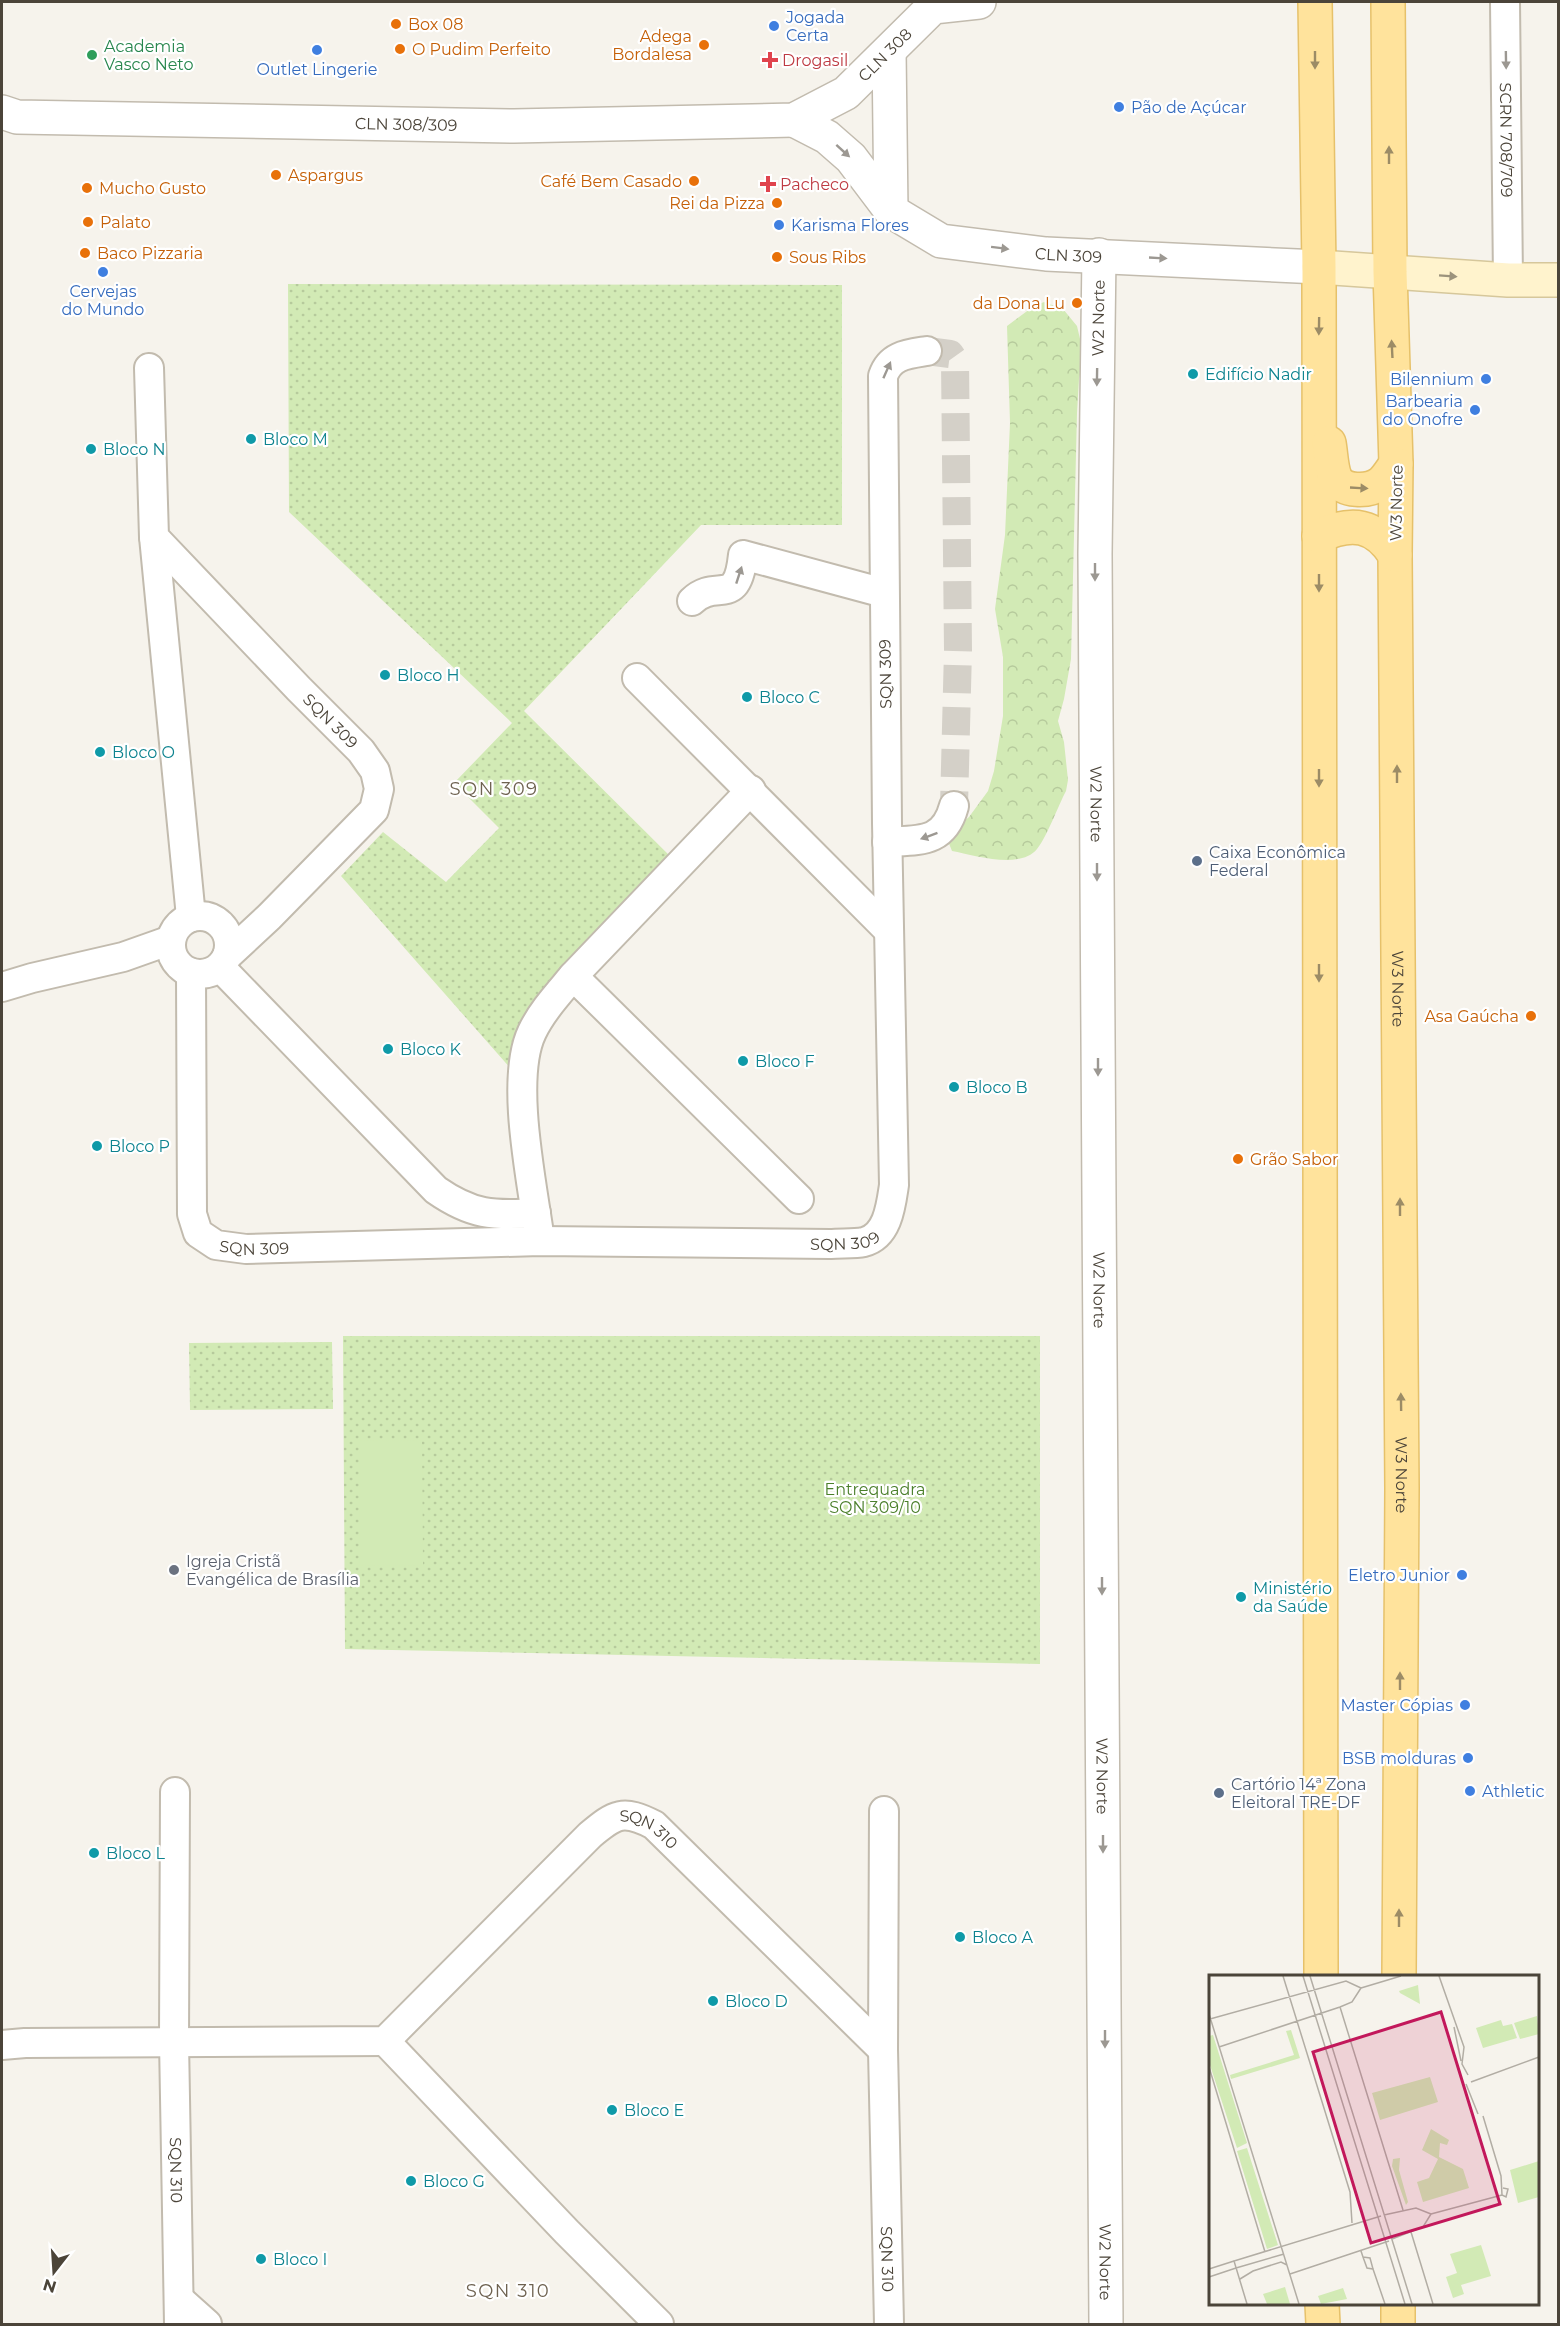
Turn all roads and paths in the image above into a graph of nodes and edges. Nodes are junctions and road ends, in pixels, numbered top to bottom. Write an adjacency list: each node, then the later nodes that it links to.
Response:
1 (979, 2): 5 (street, CLN 308)
2 (1315, 2): 10 (main road, one-way to 10)
3 (1388, 2): 11 (main road, W3 Norte, one-way to 3)
4 (1505, 2): 12 (street, SCRN 708/709, one-way to 12)
5 (889, 51): 7 (street, CLN 308); 8 (street)
6 (7, 117): 7 (street, CLN 308/309)
7 (794, 120): 8 (street, CLN 309, one-way to 8)
8 (891, 211): 9 (street, CLN 309, one-way to 9)
9 (1099, 255): 10 (street, CLN 309, one-way to 10); 52 (street, W2 Norte, one-way to 52)
10 (1319, 267): 11 (main road, CLN 309); 16 (main road, one-way to 16)
11 (1390, 272): 12 (main road, one-way to 12); 17 (main road, W3 Norte, one-way to 11)
12 (1508, 280): 13 (main road)
13 (1558, 280)
14 (927, 351): 21 (street, SQN 309, one-way to 14)
15 (149, 368): 19 (street)
16 (1318, 386): 17 (main road, one-way to 17); 18 (main road)
17 (1396, 464): 20 (main road, W3 Norte)
18 (1319, 536): 20 (main road); 40 (main road, one-way to 40)
19 (154, 537): 27 (street); 30 (street, SQN 309)
20 (1395, 555): 41 (main road, W3 Norte, one-way to 20)
21 (884, 593): 22 (street, one-way to 21); 26 (street, SQN 309)
22 (692, 601)
23 (637, 678): 24 (street)
24 (751, 790): 28 (street); 33 (street)
25 (954, 806): 26 (street, one-way to 26)
26 (887, 842): 28 (street, SQN 309)
27 (191, 917): 29 (street); 30 (street)
28 (889, 931): 37 (street, SQN 309)
29 (171, 940): 31 (street); 32 (street)
30 (224, 951): 32 (street); 36 (street)
31 (123, 957): 32 (street); 34 (street)
32 (186, 971): 37 (street, SQN 309)
33 (573, 976): 35 (street); 36 (street)
34 (4, 989)
35 (799, 1199)
36 (536, 1213): 37 (street)
37 (540, 1241)
38 (175, 1792): 44 (street, SQN 310)
39 (884, 1811): 45 (street, SQN 310)
40 (1321, 1975)
41 (1399, 1975)
42 (385, 2041): 44 (street); 45 (street, SQN 310); 50 (street)
43 (9, 2042): 44 (street)
44 (174, 2042): 48 (street, SQN 310)
45 (883, 2050): 51 (street, SQN 310)
46 (1322, 2305): 53 (main road)
47 (1398, 2305): 54 (main road)
48 (179, 2312): 49 (street, SQN 310)
49 (207, 2325)
50 (659, 2325)
51 (889, 2325)
52 (1106, 2325)
53 (1323, 2325)
54 (1398, 2325)

